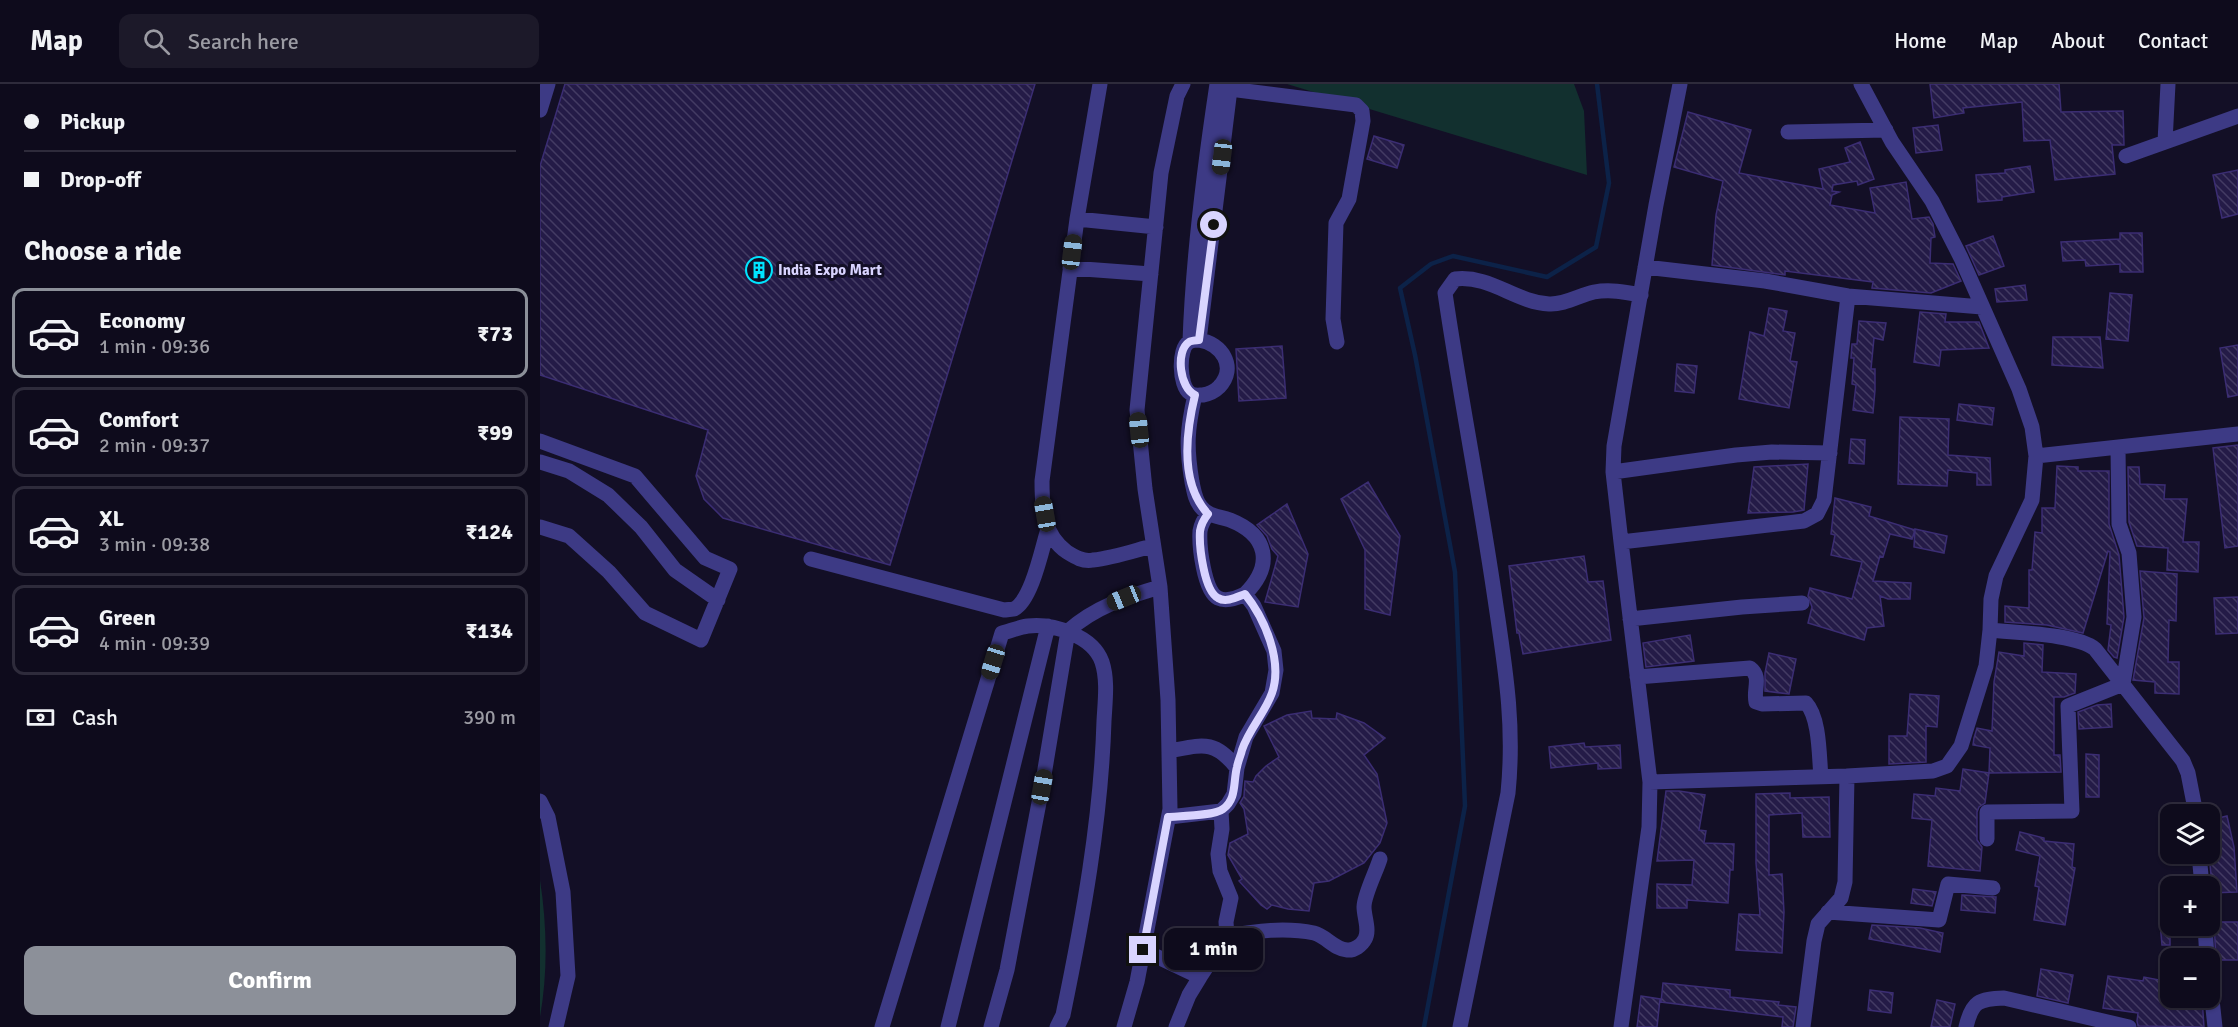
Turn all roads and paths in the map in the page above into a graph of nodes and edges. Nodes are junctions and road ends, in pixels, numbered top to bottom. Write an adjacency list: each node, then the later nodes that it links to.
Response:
1 (548, 84): 8 (street)
2 (1100, 84): 14 (street)
3 (1183, 84): 15 (street)
4 (1680, 84): 16 (street)
5 (1861, 84): 10 (street)
6 (2168, 84): 12 (street)
7 (1222, 86): 22 (street); 23 (street)
8 (540, 110)
9 (2238, 116): 12 (street)
10 (1886, 130): 11 (street); 21 (street)
11 (1788, 132)
12 (2165, 142): 13 (street)
13 (2126, 156)
14 (1077, 219): 15 (street); 17 (street)
15 (1156, 227): 18 (street)
16 (1646, 267): 19 (street); 20 (street)
17 (1070, 268): 18 (street); 34 (street)
18 (1151, 274): 36 (street)
19 (1641, 295): 31 (street); 72 (street)
20 (1848, 296): 21 (street); 28 (street)
21 (1982, 307): 29 (street)
22 (1194, 341): 24 (street); 24 (street)
23 (1337, 342)
24 (1195, 395): 32 (street)
25 (2238, 434): 27 (street)
26 (540, 441): 40 (street)
27 (2118, 448): 29 (street); 47 (street)
28 (1830, 453): 31 (street); 35 (street)
29 (2036, 456): 44 (street)
30 (540, 462): 40 (street)
31 (1613, 472): 35 (street)
32 (1208, 514): 39 (street); 39 (street)
33 (540, 527): 40 (street)
34 (1048, 529): 36 (street); 37 (street)
35 (1621, 542): 42 (street)
36 (1152, 546): 38 (street)
37 (811, 559)
38 (1160, 587): 45 (street); 48 (street)
39 (1245, 594): 49 (street)
40 (718, 600)
41 (1802, 603): 42 (street)
42 (1630, 619): 46 (street)
43 (1048, 626): 45 (street); 66 (street); 67 (street)
44 (1990, 630): 47 (street); 50 (street)
45 (1068, 631): 68 (street); 69 (street)
46 (1637, 677): 51 (street); 52 (street)
47 (2123, 684): 54 (street); 57 (street)
48 (1169, 751): 49 (street); 56 (street)
49 (1237, 768): 55 (street)
50 (1847, 776): 51 (street); 60 (street)
51 (1821, 777): 52 (street)
52 (1650, 782): 73 (street)
53 (540, 801): 65 (street)
54 (2194, 804)
55 (1221, 811): 56 (street); 61 (street)
56 (1168, 817): 62 (street)
57 (1987, 839)
58 (1380, 859): 61 (street)
59 (1993, 888): 60 (street)
60 (1828, 912): 74 (street)
61 (1227, 936): 63 (street)
62 (1143, 950): 63 (street); 70 (street)
63 (1200, 977): 71 (street)
64 (2213, 1008): 77 (street)
65 (556, 1027)
66 (882, 1027)
67 (948, 1027)
68 (991, 1027)
69 (1057, 1027)
70 (1124, 1027)
71 (1176, 1027)
72 (1460, 1027)
73 (1621, 1027)
74 (1803, 1027)
75 (1966, 1027): 76 (street)
76 (2129, 1027)
77 (2215, 1027)

